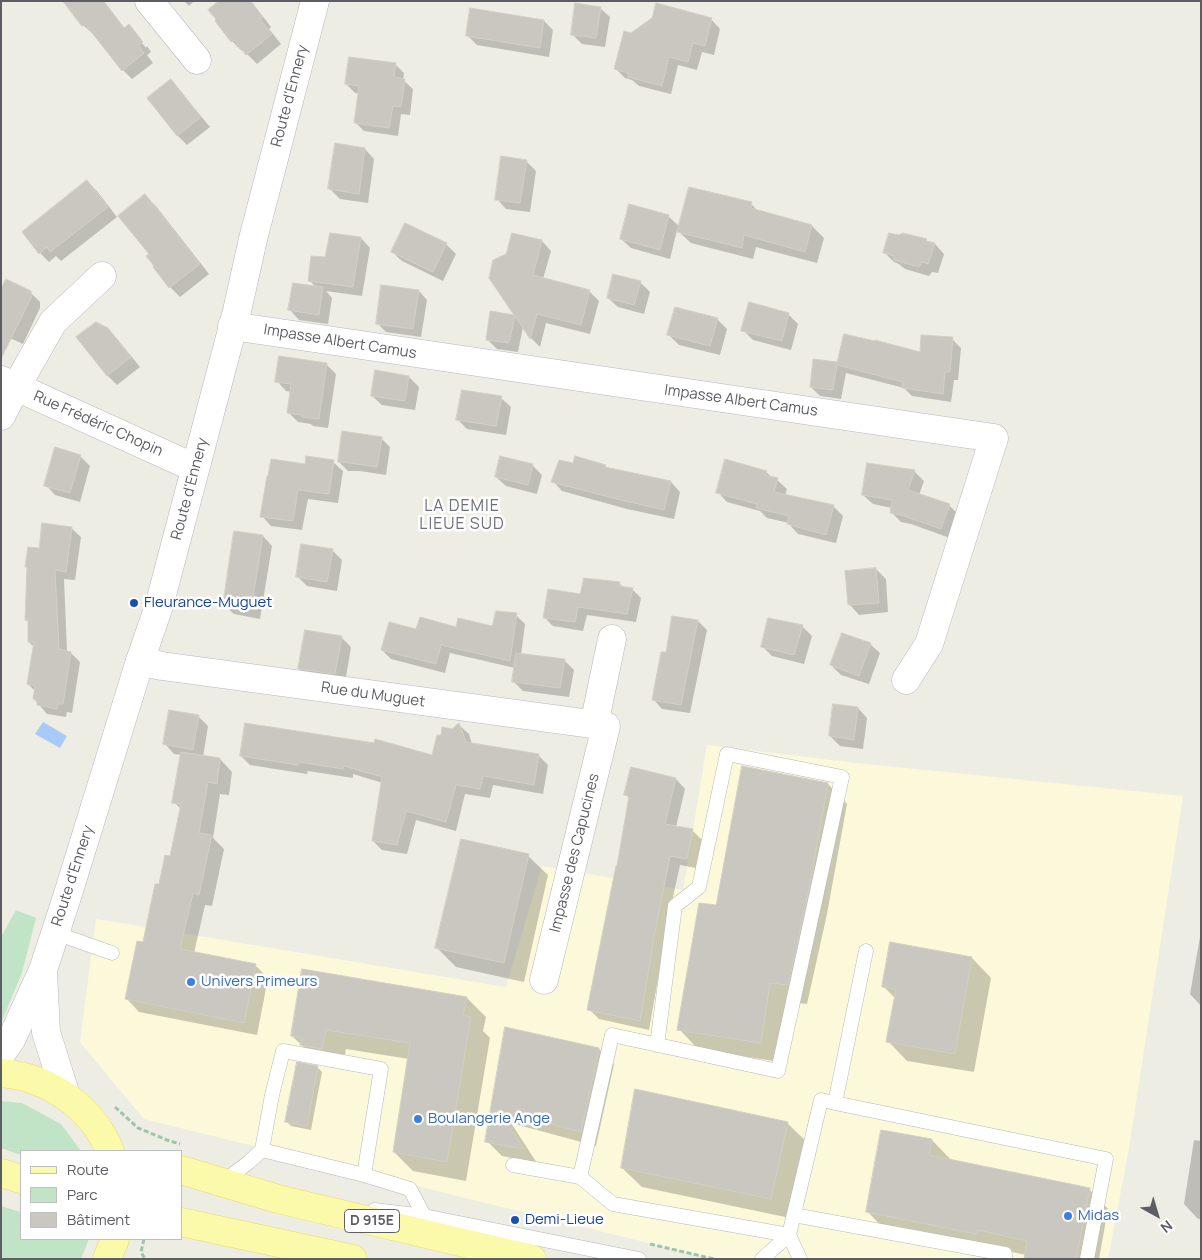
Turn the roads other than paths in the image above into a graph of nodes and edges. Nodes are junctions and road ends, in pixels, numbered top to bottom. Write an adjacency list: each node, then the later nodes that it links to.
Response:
1 (149, 1): 3 (street)
2 (315, 1): 5 (street, Route d'Ennery)
3 (197, 60)
4 (102, 276): 6 (street)
5 (232, 326): 8 (street, Route d'Ennery); 11 (street, Impasse Albert Camus)
6 (9, 383): 7 (street); 8 (street, Rue Frédéric Chopin)
7 (1, 416)
8 (196, 468): 10 (street, Route d'Ennery)
9 (612, 639): 12 (street, Impasse des Capucines)
10 (140, 661): 12 (street, Rue du Muguet); 13 (street, Route d'Ennery)
11 (906, 680)
12 (600, 725): 17 (street, Impasse des Capucines)
13 (55, 933): 15 (lane); 16 (street, Route d'Ennery)
14 (866, 952): 22 (lane)
15 (112, 953)
16 (43, 970): 19 (street, Route d'Ennery); 21 (street, Route d'Ennery)
17 (544, 980)
18 (657, 1045): 18 (lane); 29 (lane)
19 (1, 1054)
20 (1, 1073): 21 (main road)
21 (66, 1096): 23 (main road)
22 (836, 1103): 35 (lane); 49 (lane)
23 (113, 1150)
24 (262, 1150): 28 (lane); 28 (lane); 31 (lane)
25 (513, 1165): 29 (lane)
26 (182, 1170): 31 (main road, D 915E)
27 (1, 1173): 30 (main road)
28 (364, 1175): 36 (lane)
29 (580, 1177): 39 (lane)
30 (20, 1179)
31 (223, 1182): 34 (main road, D 915E)
32 (1, 1186): 33 (main road)
33 (20, 1191)
34 (278, 1199): 36 (lane); 44 (main road, D 915E)
35 (794, 1214): 39 (lane); 48 (lane)
36 (424, 1216): 45 (lane)
37 (182, 1222): 43 (main road)
38 (182, 1235): 42 (main road)
39 (789, 1235): 46 (lane); 47 (lane)
40 (115, 1240): 41 (main road)
41 (107, 1259)
42 (288, 1259)
43 (353, 1259)
44 (532, 1259)
45 (639, 1259)
46 (762, 1259)
47 (800, 1259)
48 (1005, 1259)
49 (1087, 1259)

